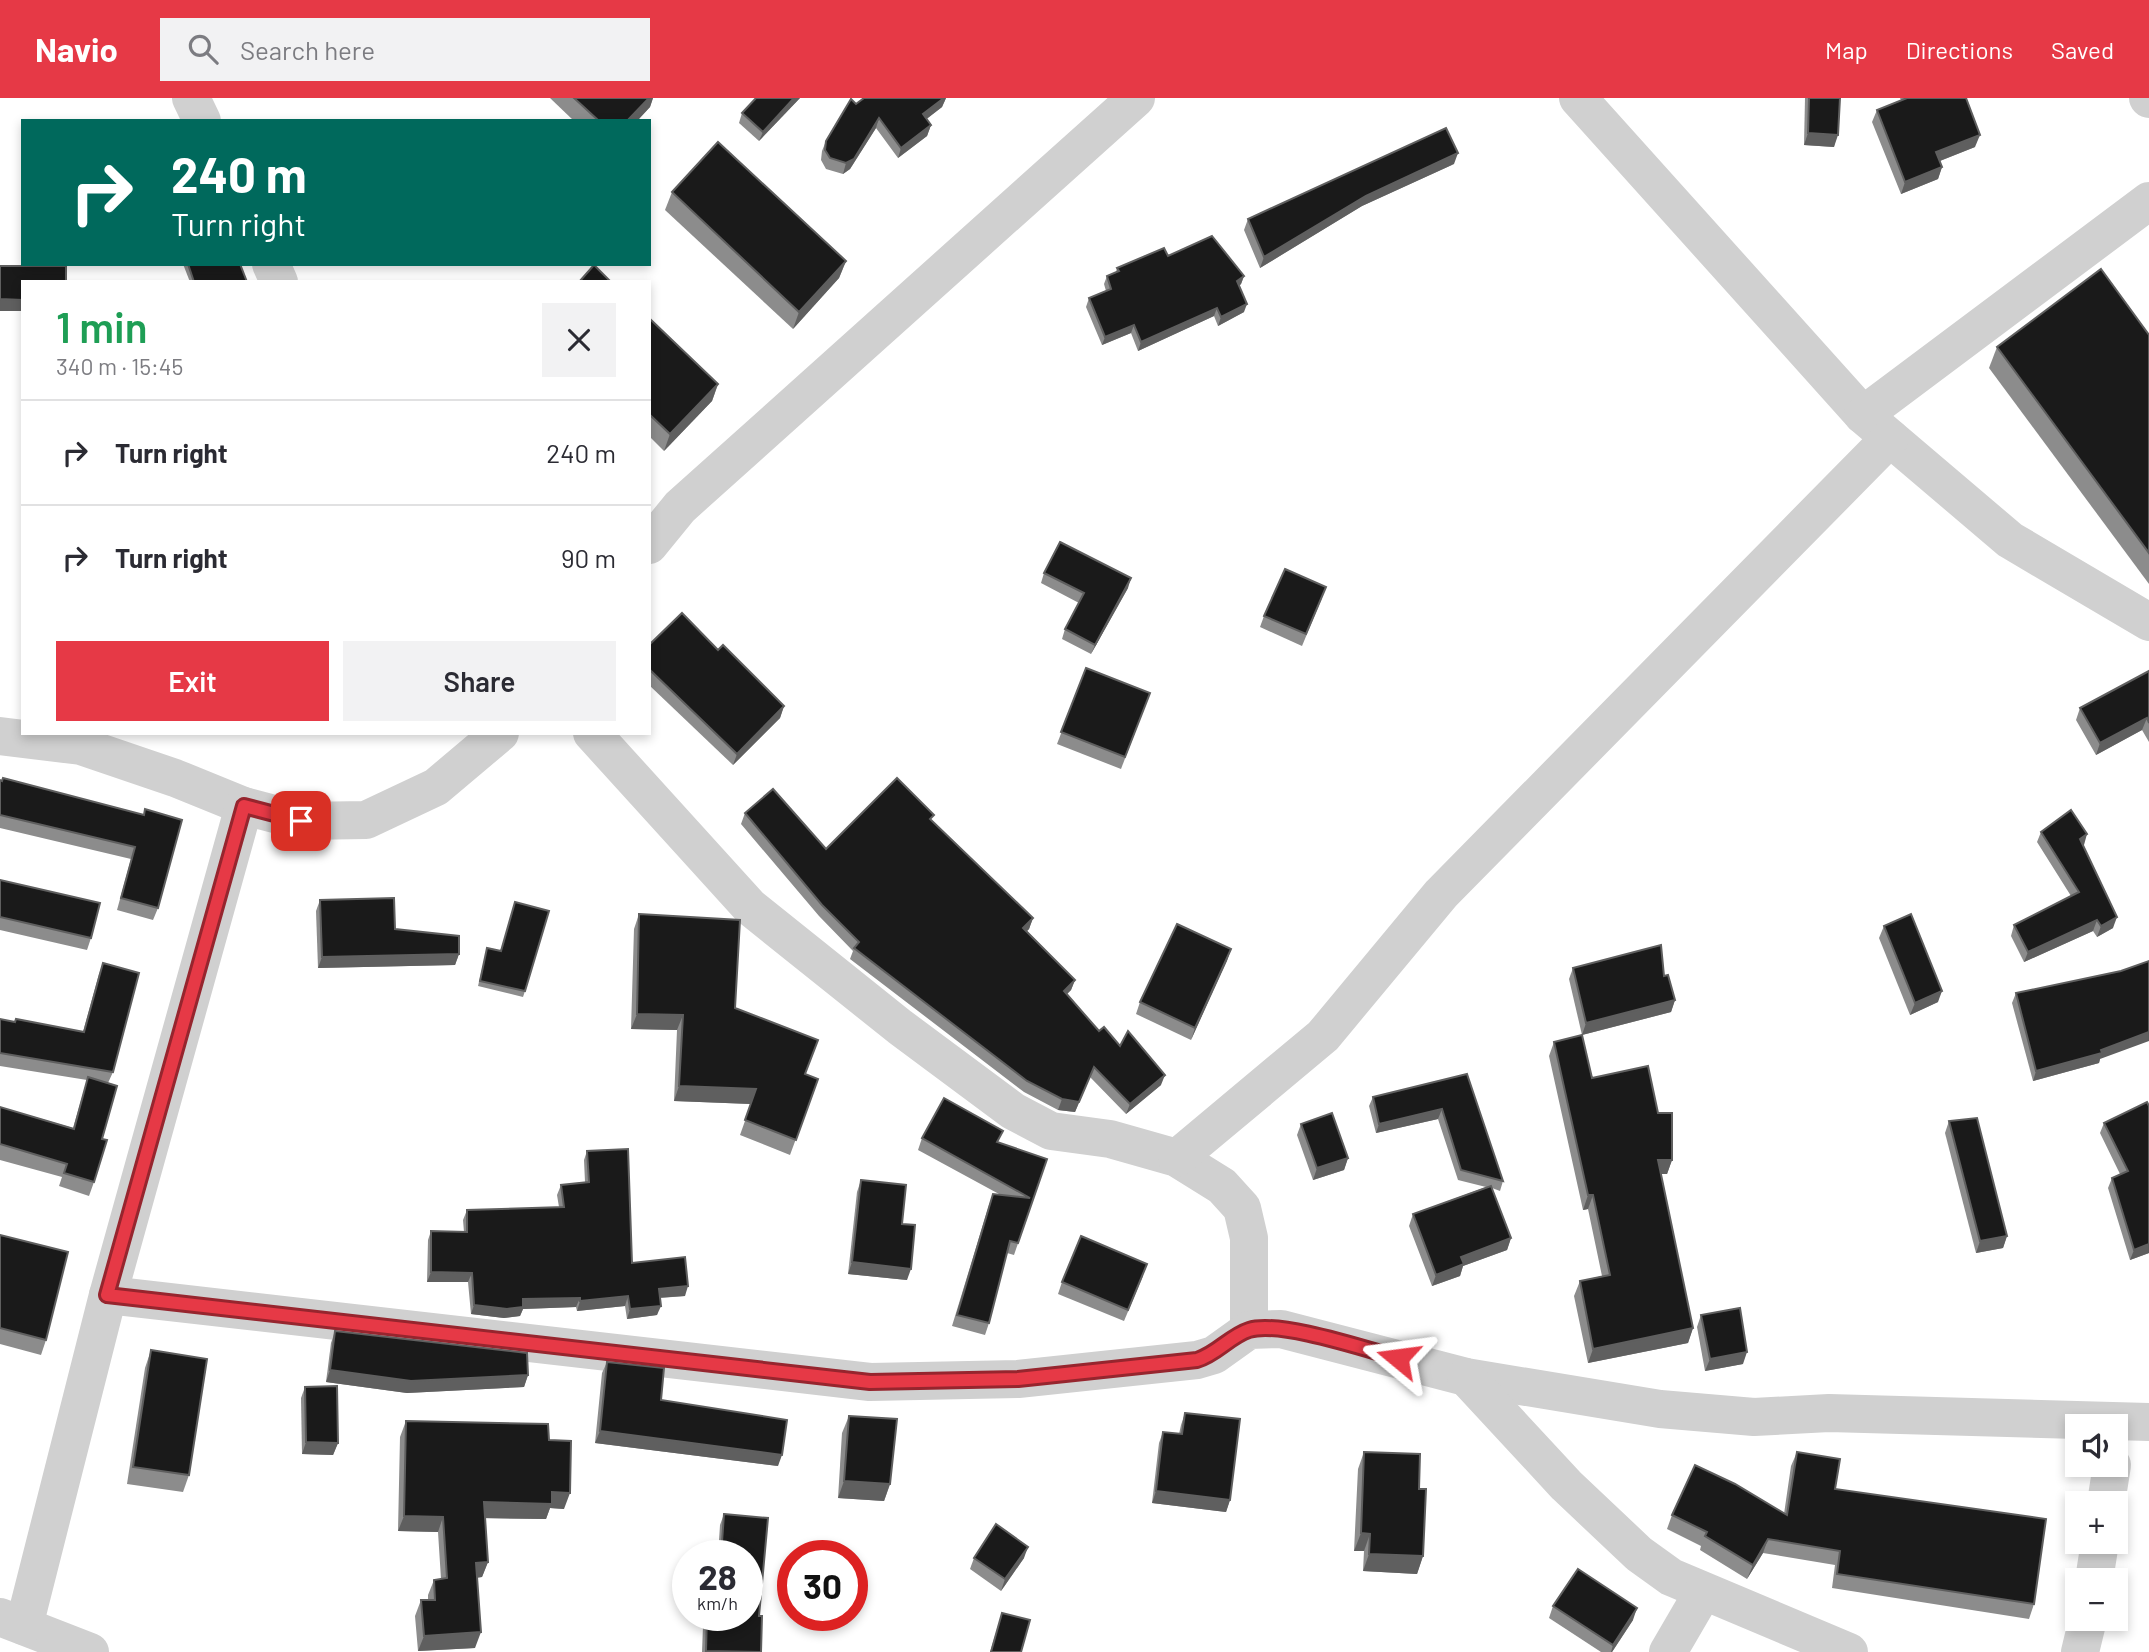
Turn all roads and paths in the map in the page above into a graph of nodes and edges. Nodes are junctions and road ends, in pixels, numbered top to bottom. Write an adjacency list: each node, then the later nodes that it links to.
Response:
1 (191, 98): 4 (street)
2 (1578, 98): 6 (street)
3 (1134, 99): 7 (street)
4 (201, 119)
5 (2149, 201): 6 (street)
6 (1876, 426): 8 (street); 13 (street)
7 (651, 543)
8 (2149, 622)
9 (498, 735): 12 (street)
10 (594, 735): 13 (street)
11 (0, 736): 12 (street)
12 (244, 806): 14 (street)
13 (1177, 1158): 15 (street)
14 (107, 1295): 15 (street); 19 (street)
15 (1249, 1330): 16 (street)
16 (1466, 1377): 17 (street); 18 (street)
17 (2065, 1425)
18 (1703, 1592): 22 (street); 23 (street)
19 (12, 1622): 21 (street)
20 (2085, 1631): 24 (street)
21 (90, 1652)
22 (1668, 1652)
23 (1849, 1652)
24 (2081, 1652)

